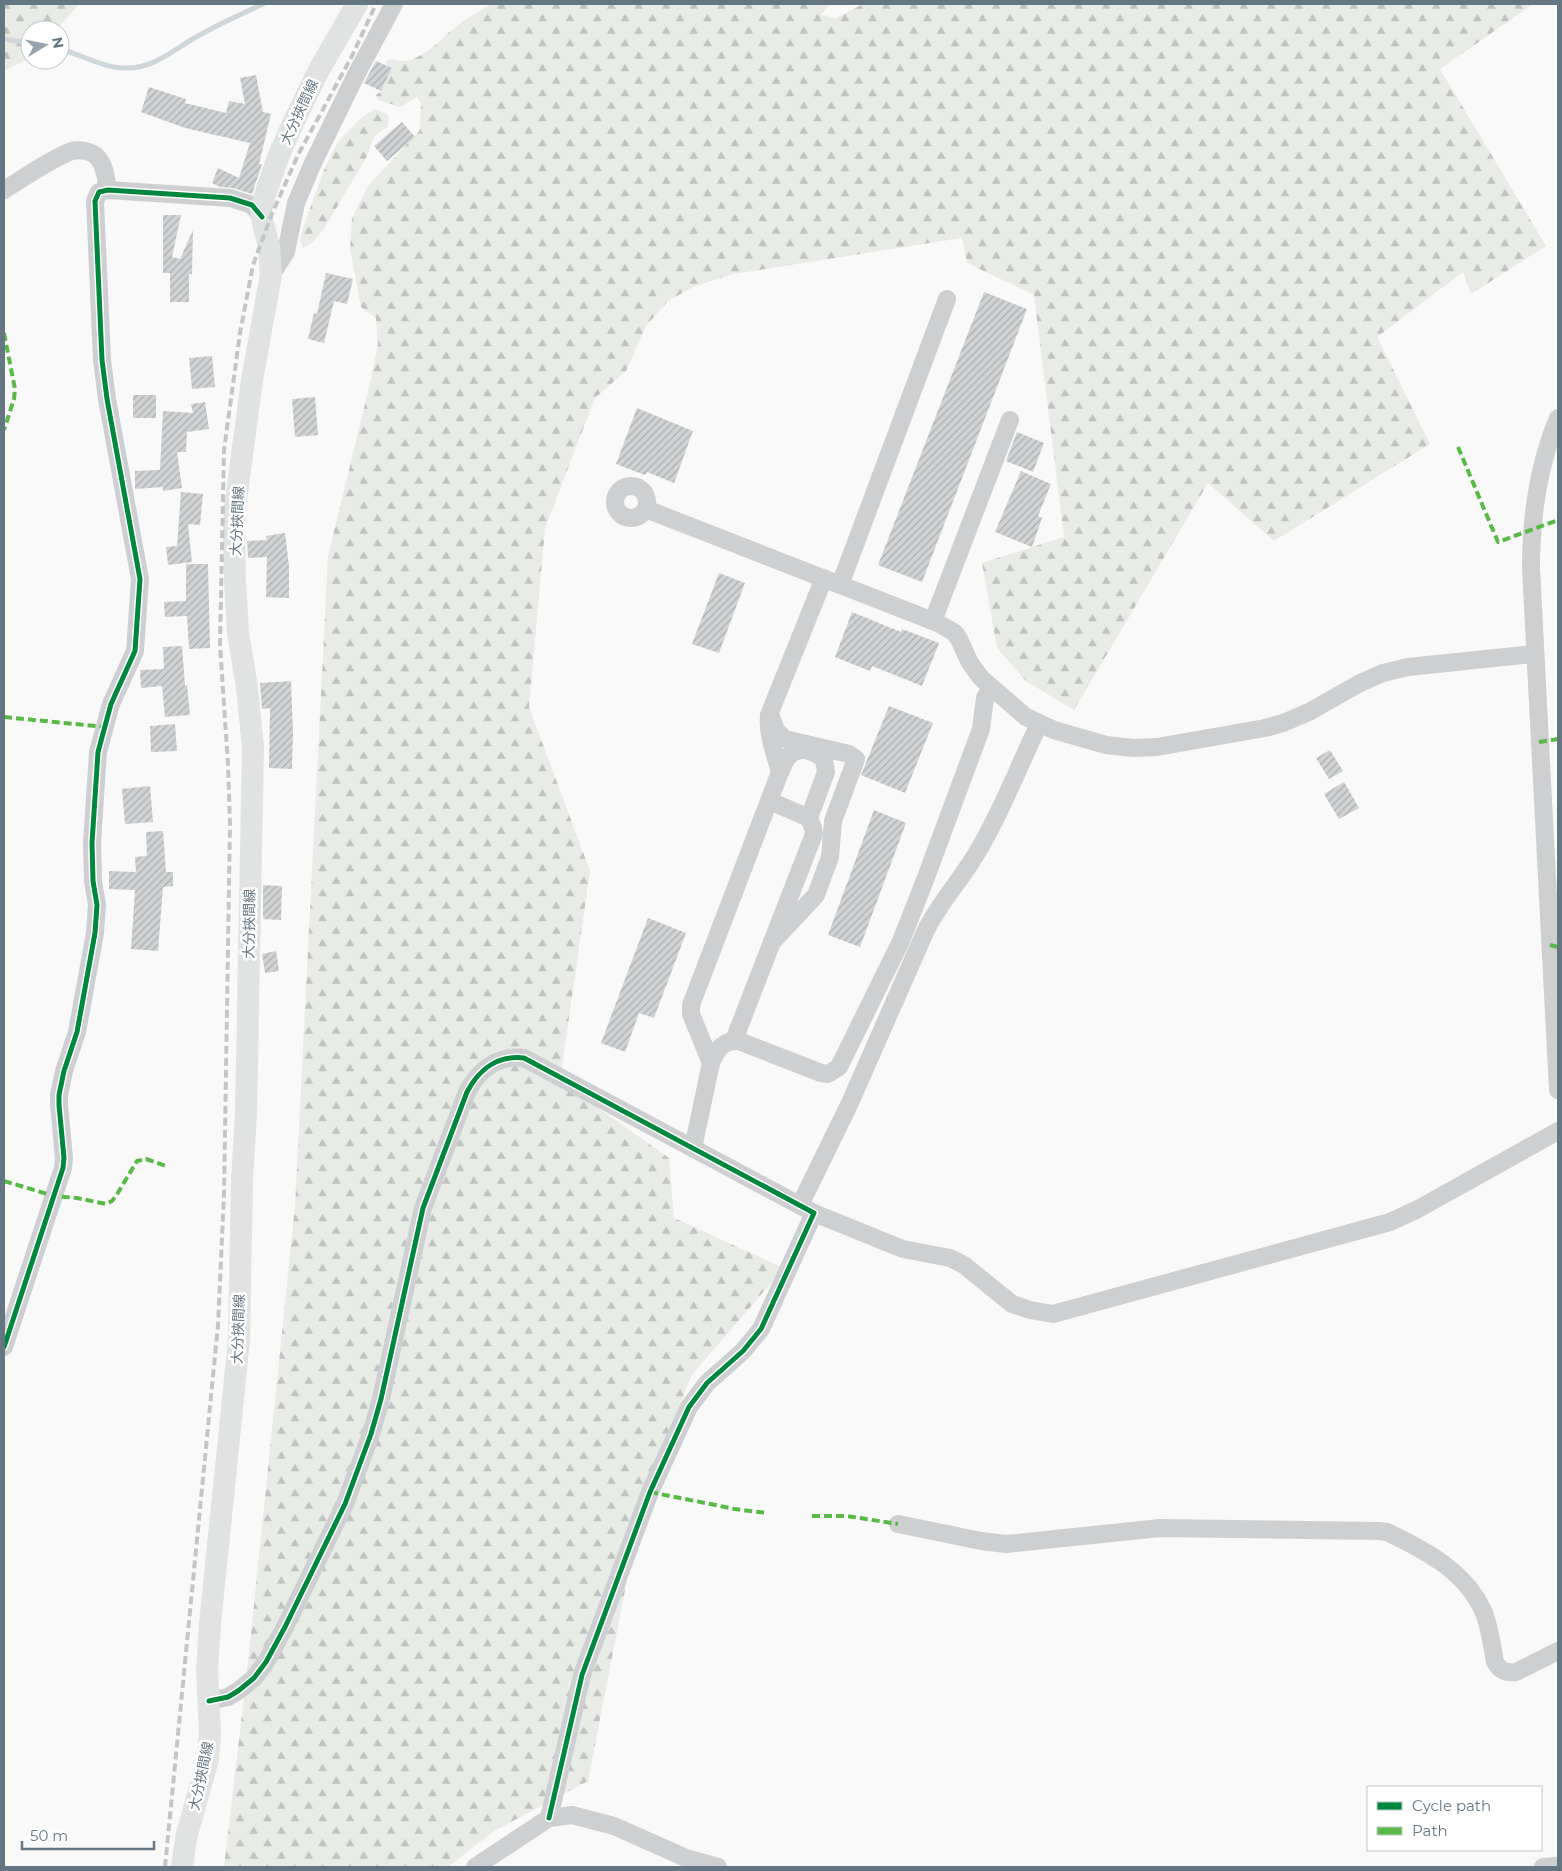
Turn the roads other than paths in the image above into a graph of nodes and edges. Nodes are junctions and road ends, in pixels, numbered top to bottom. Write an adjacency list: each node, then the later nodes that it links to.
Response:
1 (357, 4): 5 (main road, 大分挾間線)
2 (394, 4): 6 (street)
3 (4, 190): 4 (street)
4 (108, 190): 5 (street); 27 (street)
5 (262, 217): 6 (main road, 大分挾間線)
6 (271, 275): 30 (main road, 大分挾間線)
7 (947, 299): 11 (street)
8 (1558, 418): 13 (street)
9 (1010, 420): 12 (street)
10 (646, 509): 11 (street)
11 (832, 582): 12 (street); 15 (street)
12 (933, 621): 14 (street)
13 (1534, 654): 16 (street); 23 (street)
14 (991, 688): 16 (street); 21 (street)
15 (770, 709): 17 (street); 20 (street)
16 (1039, 724): 26 (street)
17 (780, 772): 18 (street); 19 (street)
18 (770, 801): 19 (street); 22 (street)
19 (809, 818): 20 (street)
20 (772, 942): 21 (street)
21 (734, 1040): 22 (street)
22 (711, 1063): 25 (street)
23 (1558, 1090)
24 (1558, 1131): 26 (street)
25 (693, 1148): 26 (street); 30 (street)
26 (807, 1209): 31 (street)
27 (4, 1347)
28 (898, 1524): 29 (street)
29 (1558, 1651)
30 (209, 1701): 33 (main road, 大分挾間線)
31 (548, 1818): 34 (street); 35 (street)
32 (1558, 1866): 36 (street)
33 (182, 1867)
34 (475, 1867)
35 (718, 1867)
36 (1543, 1867)

